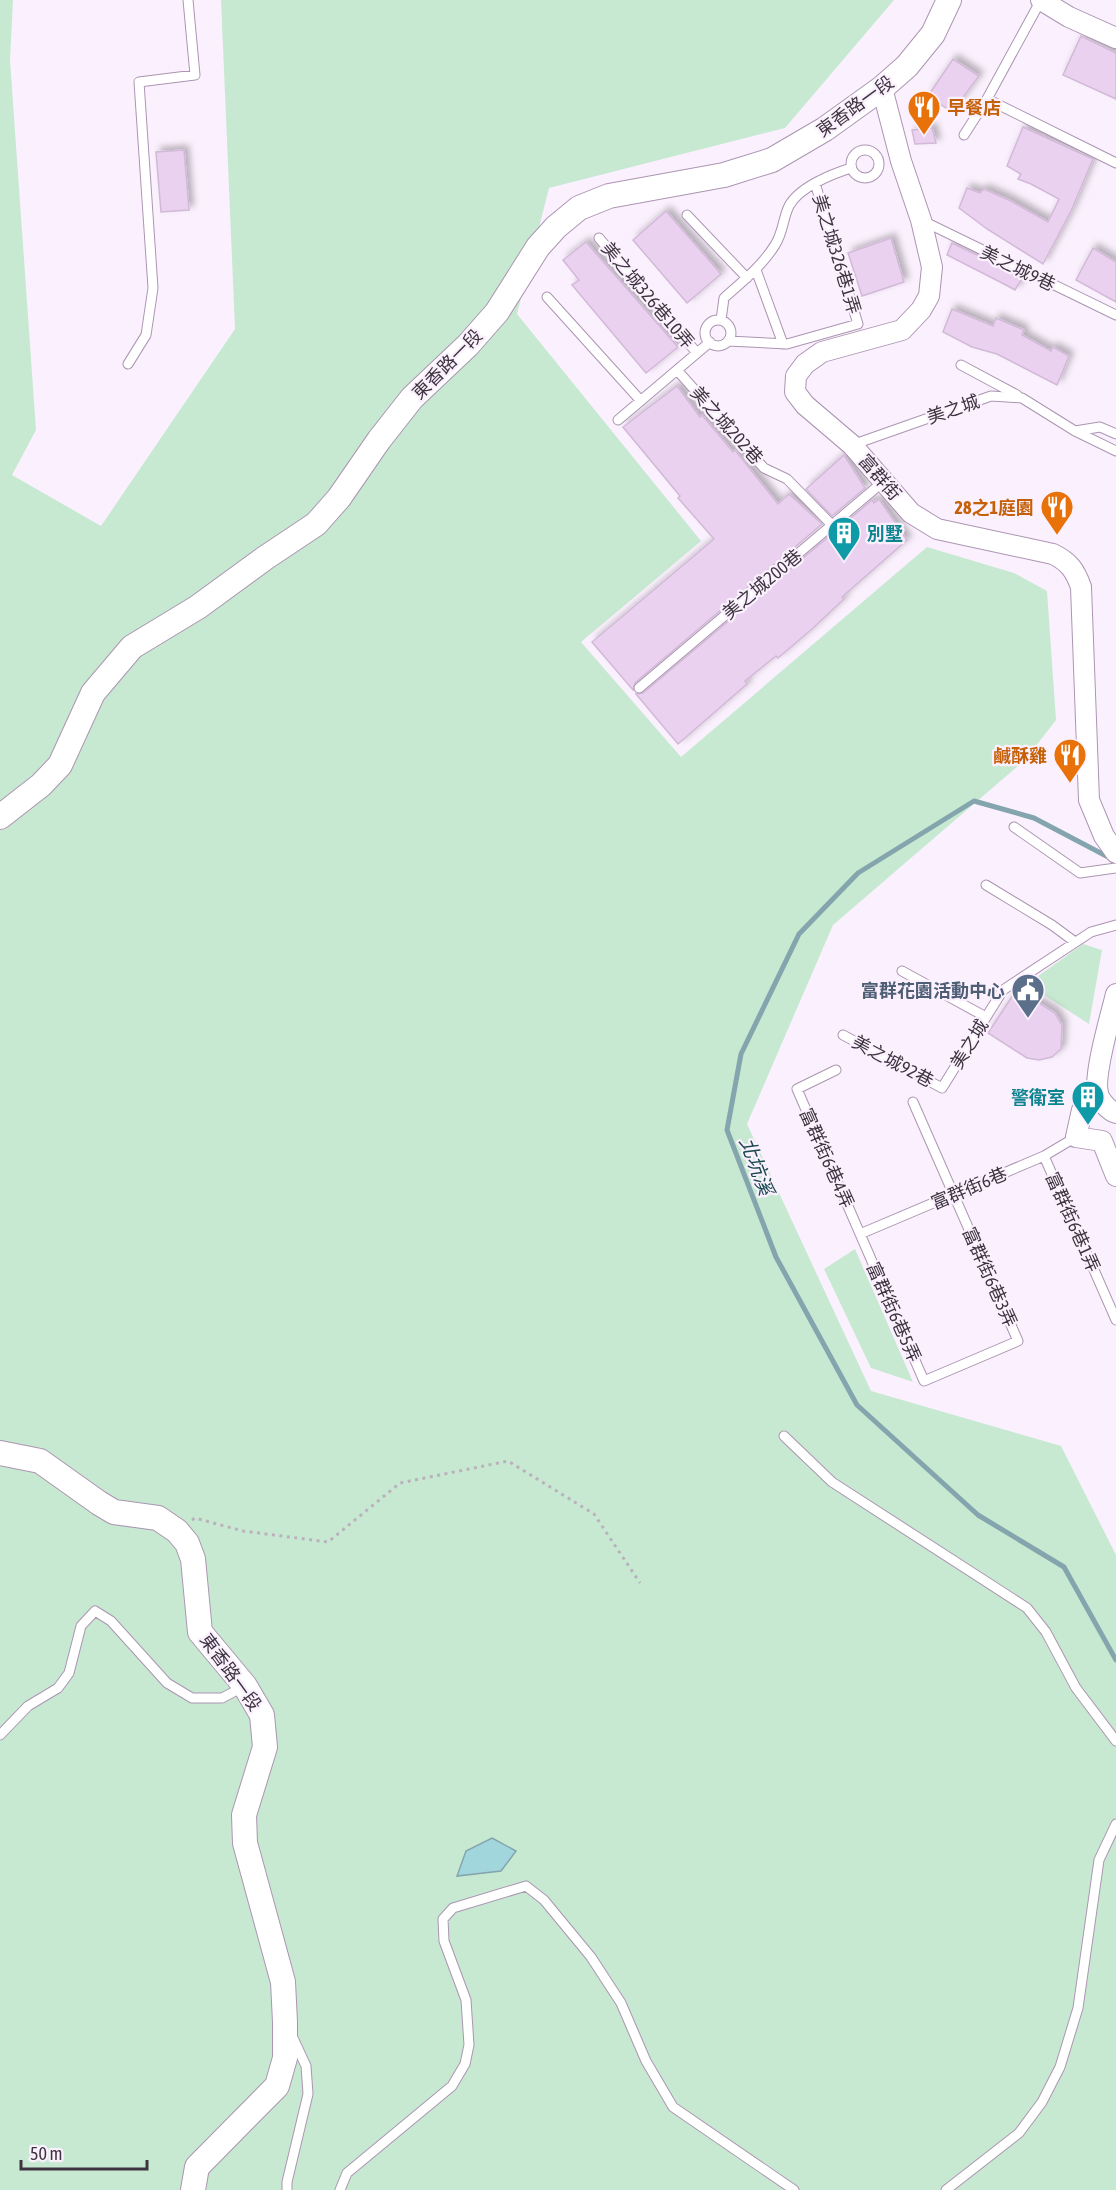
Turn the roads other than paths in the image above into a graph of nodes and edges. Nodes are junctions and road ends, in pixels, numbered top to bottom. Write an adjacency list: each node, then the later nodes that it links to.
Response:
1 (188, 0): 25 (lane)
2 (949, 0): 5 (street, 東香路一段)
3 (1041, 0): 4 (street); 6 (lane)
4 (1116, 38)
5 (882, 88): 8 (street, 富群街); 38 (street, 東香路一段)
6 (987, 99): 7 (lane); 10 (lane)
7 (964, 135)
8 (900, 152): 9 (lane); 14 (street, 富群街)
9 (877, 159): 11 (lane); 11 (lane)
10 (1116, 163)
11 (851, 168): 12 (lane)
12 (815, 183): 16 (lane); 23 (lane, 美之城326巷1弄)
13 (687, 216): 17 (lane)
14 (921, 220): 19 (lane, 美之城9巷); 33 (street, 富群街)
15 (599, 238): 24 (lane, 美之城326巷10弄)
16 (756, 270): 17 (lane); 23 (lane)
17 (747, 278): 20 (lane)
18 (547, 297): 29 (lane)
19 (1116, 315)
20 (721, 320): 21 (lane); 22 (lane)
21 (728, 341): 22 (lane); 23 (lane)
22 (710, 342): 24 (lane)
23 (783, 344)
24 (697, 353): 27 (lane)
25 (128, 364)
26 (961, 365): 28 (lane)
27 (677, 370): 29 (lane); 36 (lane, 美之城202巷)
28 (1022, 398): 31 (lane, 美之城); 33 (lane, 美之城)
29 (641, 401): 30 (lane)
30 (618, 420)
31 (1075, 431): 32 (lane); 34 (lane, 美之城)
32 (1116, 434)
33 (852, 445): 35 (street, 富群街)
34 (1116, 451)
35 (884, 481): 36 (lane, 美之城200巷); 40 (street, 富群街)
36 (832, 525): 37 (lane, 美之城200巷)
37 (639, 688)
38 (0, 817)
39 (1014, 827): 41 (lane)
40 (1116, 853)
41 (1116, 868)
42 (986, 885): 44 (lane)
43 (1116, 925): 44 (lane, 美之城)
44 (1075, 942): 47 (lane, 美之城)
45 (902, 971): 47 (lane)
46 (1116, 994): 51 (street)
47 (986, 1017): 50 (lane, 美之城)
48 (843, 1035): 50 (lane, 美之城92巷)
49 (836, 1070): 59 (lane, 富群街6巷4弄)
50 (942, 1088)
51 (1098, 1094): 53 (street); 54 (street)
52 (912, 1102): 58 (lane)
53 (1113, 1113): 55 (street)
54 (1076, 1137): 55 (street); 56 (lane, 富群街6巷)
55 (1102, 1142): 57 (street)
56 (1044, 1156): 58 (lane, 富群街6巷); 60 (lane, 富群街6巷1弄)
57 (1116, 1176)
58 (954, 1194): 59 (lane, 富群街6巷); 61 (lane, 富群街6巷3弄)
59 (860, 1234): 61 (lane, 富群街6巷5弄)
60 (1116, 1320)
61 (966, 1363)
62 (784, 1436): 66 (lane)
63 (0, 1453): 64 (street, 東香路一段)
64 (245, 1686): 65 (lane); 68 (street, 東香路一段)
65 (0, 1736)
66 (1116, 1742)
67 (1116, 1824): 73 (lane)
68 (285, 2022): 69 (street, 東香路一段); 70 (lane)
69 (192, 2190)
70 (287, 2190)
71 (340, 2190): 72 (lane)
72 (794, 2190)
73 (946, 2190)

